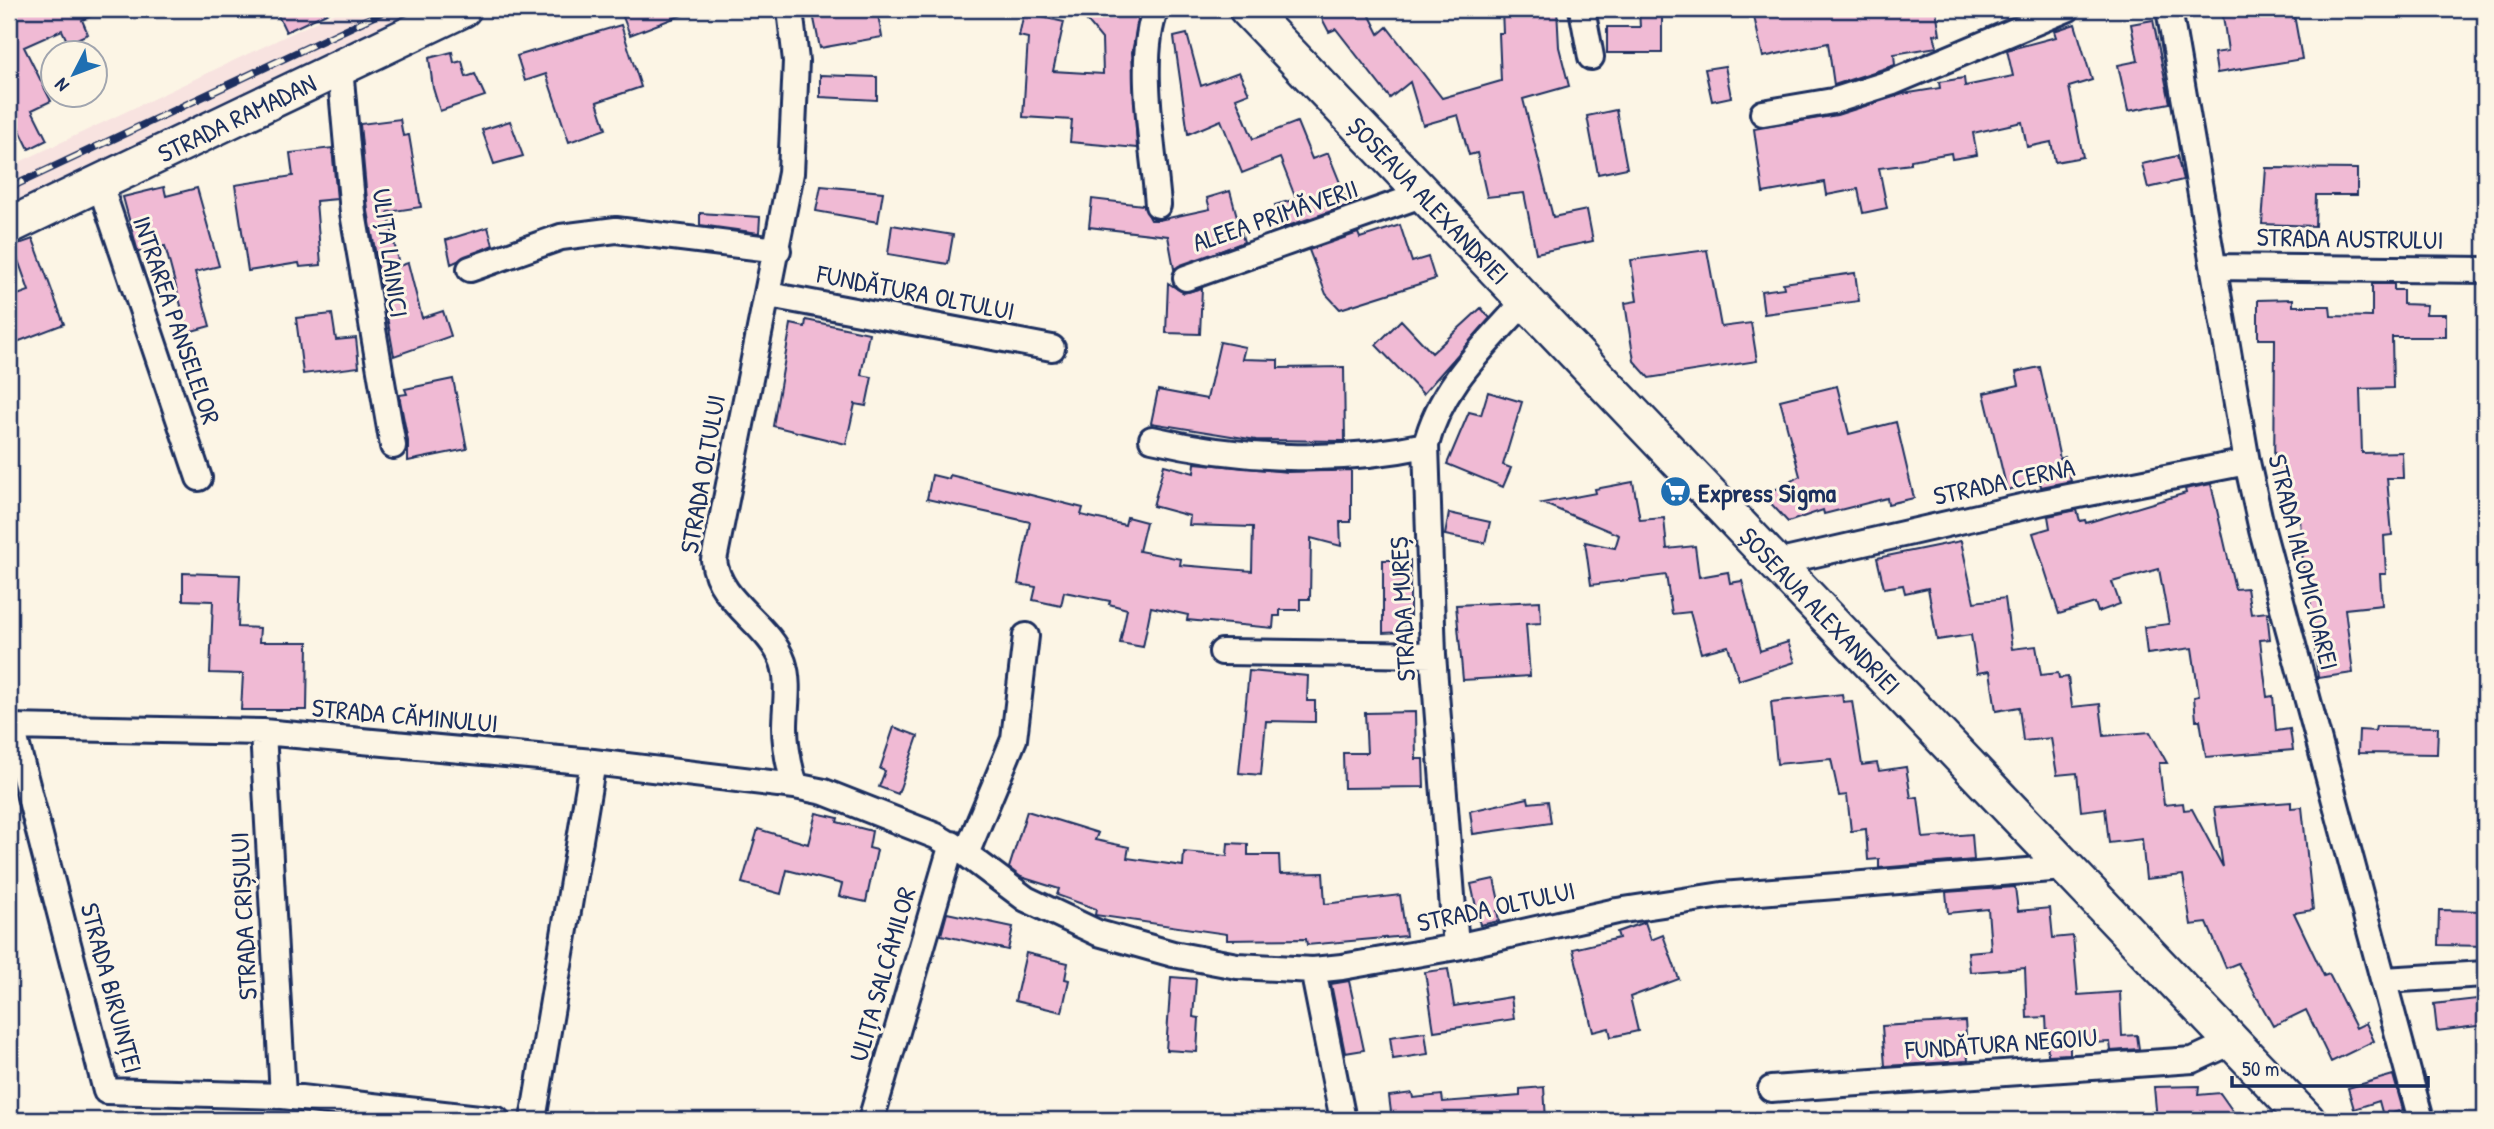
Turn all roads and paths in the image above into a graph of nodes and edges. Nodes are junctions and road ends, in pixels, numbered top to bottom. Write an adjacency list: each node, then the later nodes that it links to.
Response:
1 (463, 9): 9 (main road, STRADA RAMADAN)
2 (790, 9): 15 (street, STRADA OLTULUI)
3 (1156, 9): 13 (street)
4 (1247, 9): 12 (main road, ȘOSEAUA ALEXANDRIEI)
5 (1582, 9): 8 (street)
6 (2067, 9): 10 (street)
7 (2169, 9): 16 (street, STRADA IALOMICIOAREI)
8 (1591, 57)
9 (340, 68): 11 (main road, STRADA RAMADAN); 25 (street, ULIȚA LAINICI)
10 (1763, 113)
11 (99, 182): 14 (main road, STRADA RAMADAN); 27 (street, INTRAREA PANSELELOR)
12 (1424, 194): 19 (street, ALEEA PRIMĂVERII); 21 (main road, ȘOSEAUA ALEXANDRIEI)
13 (1158, 205)
14 (9, 226)
15 (778, 250): 17 (street); 20 (street, STRADA OLTULUI)
16 (2214, 267): 18 (street, STRADA AUSTRULUI); 26 (street, STRADA IALOMICIOAREI)
17 (470, 269)
18 (2485, 270)
19 (1186, 278)
20 (769, 295): 22 (street, FUNDĂTURA OLTULUI); 35 (street, STRADA OLTULUI)
21 (1525, 302): 24 (street, STRADA MUREȘ); 28 (main road, ȘOSEAUA ALEXANDRIEI)
22 (1052, 348)
23 (1152, 439): 24 (street)
24 (1426, 445): 31 (street, STRADA MUREȘ)
25 (393, 446)
26 (2247, 461): 28 (street, STRADA CERNA); 41 (street, STRADA IALOMICIOAREI)
27 (200, 478)
28 (1776, 563): 37 (main road, ȘOSEAUA ALEXANDRIEI)
29 (1026, 636): 36 (street)
30 (1222, 652): 31 (street)
31 (1433, 655): 38 (street, STRADA MUREȘ)
32 (10, 727): 33 (street, STRADA CĂMINULUI); 44 (street, STRADA BIRUINȚEI)
33 (263, 732): 34 (street, STRADA CĂMINULUI); 44 (street, STRADA CRIȘULUI)
34 (593, 762): 35 (street, STRADA CĂMINULUI); 46 (street)
35 (795, 786): 36 (street, STRADA OLTULUI)
36 (959, 849): 39 (street, STRADA OLTULUI); 47 (street, ULIȚA SALCÂMILOR)
37 (2064, 867): 38 (street, STRADA OLTULUI); 42 (main road, ȘOSEAUA ALEXANDRIEI)
38 (1456, 947): 39 (street, STRADA OLTULUI)
39 (1313, 970): 48 (street)
40 (2485, 974): 41 (street)
41 (2384, 980): 50 (street, STRADA IALOMICIOAREI)
42 (2232, 1042): 43 (street, FUNDĂTURA NEGOIU); 49 (main road, ȘOSEAUA ALEXANDRIEI)
43 (1771, 1089)
44 (283, 1096): 45 (street, STRADA BIRUINȚEI)
45 (497, 1120)
46 (533, 1120)
47 (871, 1120)
48 (1343, 1120)
49 (2306, 1120)
50 (2421, 1120)

